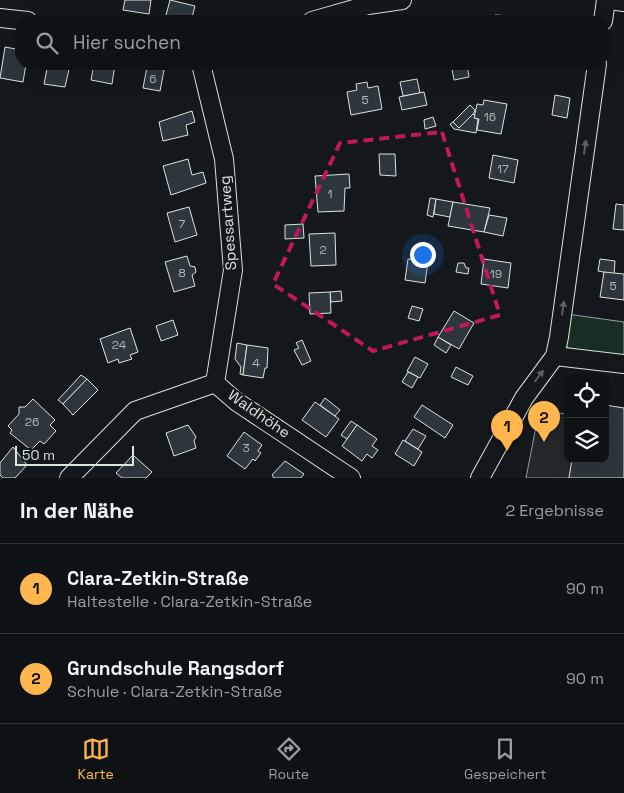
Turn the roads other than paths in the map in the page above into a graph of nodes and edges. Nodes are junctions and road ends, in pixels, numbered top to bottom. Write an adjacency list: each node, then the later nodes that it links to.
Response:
1 (402, 0): 4 (street)
2 (607, 0): 3 (street); 5 (street)
3 (624, 2)
4 (333, 15)
5 (604, 15)
6 (0, 18): 7 (street)
7 (15, 20)
8 (202, 70): 12 (street, Spessartweg)
9 (596, 70): 10 (street, one-way to 9)
10 (555, 356): 11 (street); 15 (street, one-way to 10)
11 (624, 364)
12 (215, 383): 13 (street, Waldhöhe); 14 (street, Waldhöhe)
13 (69, 478)
14 (352, 478)
15 (480, 478)

